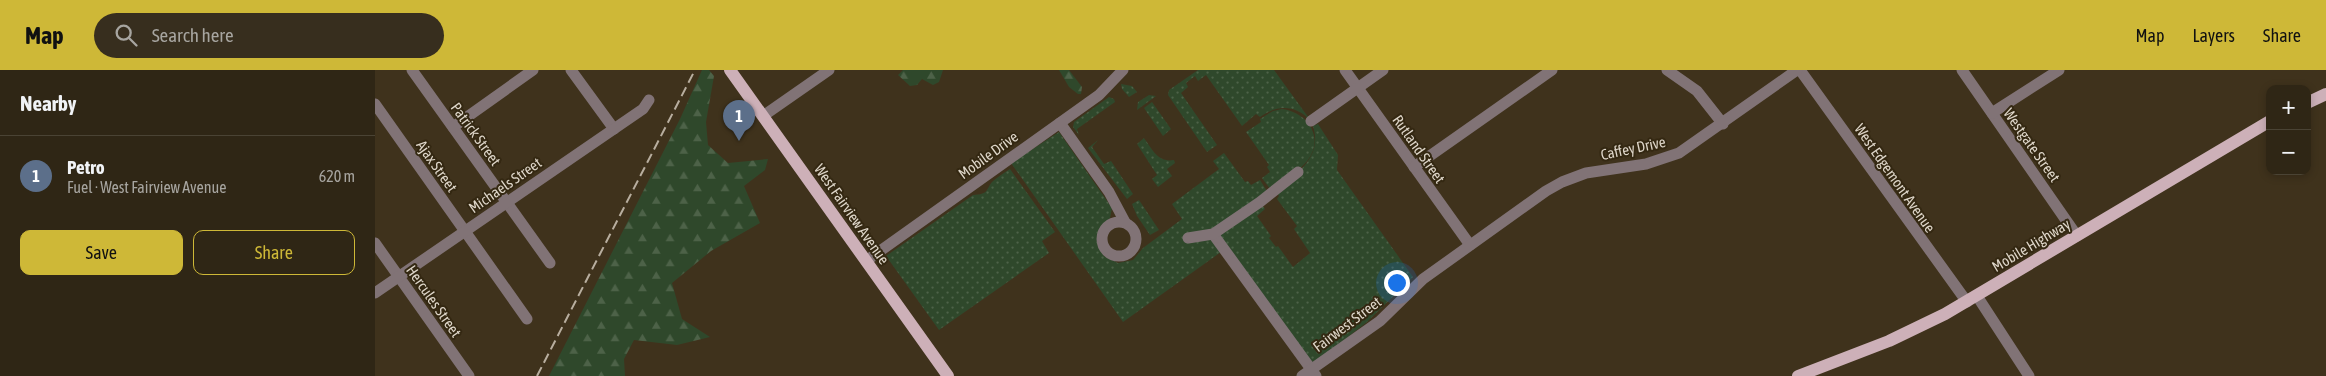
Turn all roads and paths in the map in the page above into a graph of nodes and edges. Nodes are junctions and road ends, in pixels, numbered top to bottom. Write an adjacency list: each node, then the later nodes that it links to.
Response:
1 (412, 70): 26 (street, Patrick Street)
2 (533, 70): 26 (street)
3 (571, 70): 27 (street)
4 (730, 70): 21 (main road, West Fairview Avenue)
5 (829, 70): 21 (street)
6 (1123, 70): 23 (street, Mobile Drive)
7 (1345, 70): 15 (street, Rutland Street)
8 (1383, 70): 15 (street)
9 (1551, 70): 28 (street)
10 (1667, 70): 25 (street)
11 (1797, 70): 25 (street, Caffey Drive)
12 (1800, 70): 42 (street, West Edgemont Avenue)
13 (1962, 70): 20 (street, Westgate Street)
14 (2059, 70): 20 (street)
15 (1358, 88): 22 (street); 28 (street, Rutland Street)
16 (2326, 94): 18 (main road)
17 (649, 100): 27 (street, Michaels Street)
18 (2311, 101)
19 (375, 104): 32 (street, Ajax Street)
20 (1992, 113): 34 (street, Westgate Street)
21 (763, 116): 38 (main road, West Fairview Avenue)
22 (1311, 121)
23 (1060, 123): 31 (street); 38 (street, Mobile Drive)
24 (2266, 123): 34 (main road, Mobile Highway)
25 (1723, 124): 37 (street, Caffey Drive)
26 (453, 127): 30 (street, Patrick Street)
27 (614, 129): 30 (street, Michaels Street)
28 (1414, 167): 37 (street, Rutland Street)
29 (1298, 172): 33 (street)
30 (507, 202): 32 (street, Michaels Street); 39 (street, Patrick Street)
31 (1125, 222)
32 (465, 231): 40 (street, Michaels Street); 43 (street, Ajax Street)
33 (1213, 234): 35 (street); 44 (street, Fairwest Street)
34 (2077, 236): 42 (main road, Mobile Highway)
35 (1187, 238)
36 (375, 243): 40 (street, Hercules Street)
37 (1470, 245): 44 (street, Fairwest Street)
38 (866, 261): 46 (main road, West Fairview Avenue)
39 (550, 263)
40 (399, 276): 41 (street, Michaels Street); 45 (street, Hercules Street)
41 (375, 293)
42 (1972, 299): 47 (main road, Mobile Highway); 48 (street, West Edgemont Avenue)
43 (527, 319)
44 (1310, 374)
45 (469, 376)
46 (948, 376)
47 (1798, 376)
48 (2029, 376)

